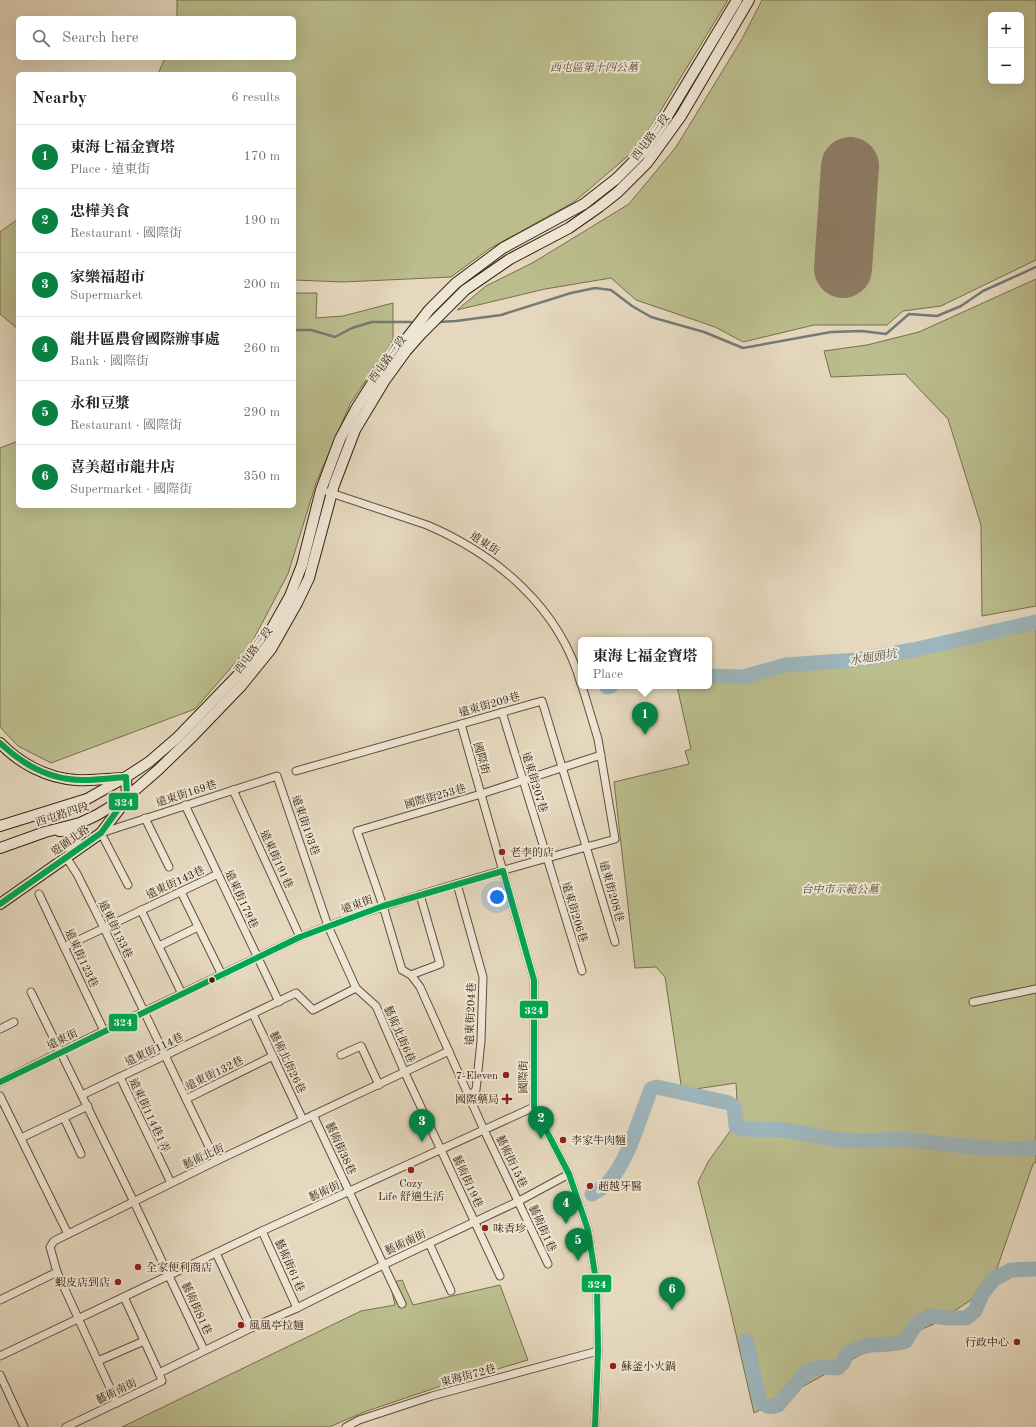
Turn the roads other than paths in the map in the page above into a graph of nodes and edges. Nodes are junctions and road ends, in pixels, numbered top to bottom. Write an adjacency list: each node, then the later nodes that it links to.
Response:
1 (737, 0): 3 (street, 西屯路三段)
2 (749, 0): 3 (street, 西屯路三段)
3 (326, 492): 4 (street, 遠東街); 12 (street, 西屯路三段); 16 (street, 西屯路三段)
4 (578, 676)
5 (582, 689): 9 (street, 遠東街)
6 (502, 712): 7 (street, 遠東街209巷); 10 (street, 遠東街209巷); 13 (street, 遠東街207巷)
7 (461, 724): 11 (street, 遠東街209巷); 15 (street, 國際街)
8 (0, 743): 12 (street)
9 (601, 755): 10 (street, 國際街253巷); 22 (street, 遠東街)
10 (562, 767): 13 (street, 國際街253巷); 22 (street, 遠東街209巷)
11 (296, 771)
12 (126, 777): 16 (street); 19 (street, 西屯路四段)
13 (524, 780): 15 (street, 國際街253巷); 25 (street, 遠東街207巷)
14 (233, 790): 17 (street, 遠東街169巷); 37 (street, 遠東街193巷); 40 (street, 遠東街191巷)
15 (481, 794): 27 (street, 國際街); 35 (street, 國際街253巷)
16 (128, 797): 20 (street, 西屯路四段); 21 (street, 遊園北路)
17 (186, 805): 18 (street, 遠東街169巷); 28 (street, 遠東街179巷)
18 (145, 818): 21 (street, 遠東街169巷); 26 (street)
19 (0, 826)
20 (45, 832): 23 (street, 西屯路四段); 24 (street)
21 (101, 833): 24 (street, 遊園北路); 30 (street)
22 (587, 847): 25 (street, 遠東街); 41 (street, 遠東街208巷)
23 (0, 848)
24 (66, 857): 34 (street, 遊園北路); 38 (street, 遠東街133巷)
25 (547, 858): 27 (street, 遠東街); 45 (street, 遠東街206巷)
26 (169, 867)
27 (503, 871): 29 (street, 遠東街); 73 (street, 國際街)
28 (218, 874): 31 (street, 遠東街143巷); 44 (street, 遠東街179巷)
29 (456, 884): 33 (street, 遠東街); 70 (street, 遠東街204巷)
30 (128, 885)
31 (181, 892): 36 (street, 遠東街143巷); 39 (street)
32 (39, 894): 43 (street, 遠東街123巷)
33 (420, 895): 35 (street, 遠東街); 47 (street)
34 (0, 904)
35 (383, 906): 37 (street, 遠東街); 47 (street)
36 (141, 910): 38 (street, 遠東街143巷); 42 (street, 遠東街143巷)
37 (328, 926): 40 (street, 遠東街); 48 (street)
38 (104, 928): 43 (street, 遠東街143巷); 54 (street, 遠東街133巷)
39 (198, 928): 42 (street); 46 (street)
40 (300, 937): 44 (street, 遠東街)
41 (615, 942)
42 (159, 946): 51 (street, 遠東街143巷)
43 (64, 947): 58 (street, 遠東街123巷)
44 (258, 958): 46 (street, 遠東街); 52 (street, 遠東街179巷)
45 (582, 971)
46 (222, 975): 51 (street, 遠東街)
47 (411, 975): 59 (street, 藝術街15巷)
48 (356, 988): 52 (street, 遠東街114巷); 64 (street, 藝術北街6巷)
49 (1036, 989): 53 (street)
50 (31, 992): 60 (street)
51 (182, 994): 54 (street, 遠東街)
52 (279, 1002): 55 (street, 遠東街114巷)
53 (973, 1002)
54 (144, 1012): 58 (street, 遠東街); 62 (street, 遠東街132巷)
55 (252, 1014): 62 (street, 遠東街114巷); 63 (street, 藝術北街26巷)
56 (14, 1022): 57 (street)
57 (0, 1029)
58 (104, 1031): 60 (street, 遠東街)
59 (449, 1051): 64 (street, 藝術北街); 70 (street, 藝術街15巷)
60 (60, 1052): 66 (street, 遠東街); 68 (street)
61 (341, 1055): 67 (street)
62 (165, 1056): 65 (street, 遠東街114巷); 71 (street, 遠東街132巷)
63 (273, 1056): 71 (street, 遠東街132巷); 76 (street, 藝術北街26巷)
64 (405, 1073): 67 (street, 藝術北街); 79 (street, 藝術北街6巷)
65 (120, 1077): 68 (street, 遠東街114巷); 83 (street, 遠東街114巷1弄)
66 (0, 1082)
67 (379, 1085): 74 (street, 藝術北街)
68 (82, 1095): 72 (street, 藝術街81巷)
69 (0, 1096): 78 (street)
70 (469, 1096): 77 (street, 藝術街15巷)
71 (186, 1099): 81 (street)
72 (88, 1106): 75 (street); 86 (street, 藝術街81巷)
73 (534, 1107): 77 (street, 藝術街); 82 (street, 國際街)
74 (314, 1115): 76 (street, 藝術北街); 84 (street, 藝術街38巷)
75 (64, 1118): 78 (street); 80 (street)
76 (303, 1120): 81 (street, 藝術北街)
77 (484, 1130): 79 (street, 藝術街); 85 (street, 藝術街15巷)
78 (21, 1138): 89 (street)
79 (441, 1150): 84 (street, 藝術街); 87 (street, 藝術街19巷)
80 (81, 1154)
81 (216, 1161): 83 (street, 藝術北街)
82 (569, 1174): 85 (street, 藝術南街); 106 (street, 國際街)
83 (171, 1183): 86 (street, 藝術北街)
84 (350, 1191): 88 (street, 藝術街); 93 (street, 藝術街38巷)
85 (519, 1201): 87 (street, 藝術南街); 92 (street, 藝術街1巷)
86 (134, 1202): 89 (street, 藝術北街); 95 (street, 藝術街81巷)
87 (475, 1222): 90 (street, 藝術南街); 96 (street, 藝術街19巷)
88 (262, 1231): 91 (street, 藝術街); 101 (street, 藝術街61巷)
89 (68, 1234): 94 (street, 藝術北街)
90 (429, 1244): 93 (street, 藝術南街); 97 (street)
91 (216, 1253): 95 (street, 藝術街); 103 (street)
92 (548, 1264)
93 (383, 1265): 100 (street, 藝術街38巷); 101 (street, 藝術南街)
94 (57, 1272): 99 (street); 102 (street)
95 (169, 1275): 98 (street, 藝術街); 105 (street, 藝術街81巷)
96 (500, 1276)
97 (451, 1291)
98 (124, 1297): 102 (street, 藝術街); 104 (street)
99 (0, 1300)
100 (402, 1304)
101 (297, 1308): 103 (street, 藝術南街)
102 (78, 1319): 107 (street, 藝術街); 108 (street)
103 (250, 1328): 105 (street, 藝術南街)
104 (144, 1341): 108 (street); 109 (street)
105 (204, 1350): 109 (street, 藝術南街)
106 (598, 1351): 114 (street, 東海街72巷); 115 (street, 國際街)
107 (0, 1356)
108 (98, 1362): 111 (street)
109 (159, 1373): 111 (street, 藝術南街)
110 (0, 1375): 112 (street)
111 (117, 1403): 113 (street, 藝術南街)
112 (24, 1427)
113 (66, 1427)
114 (346, 1427)
115 (595, 1427)

